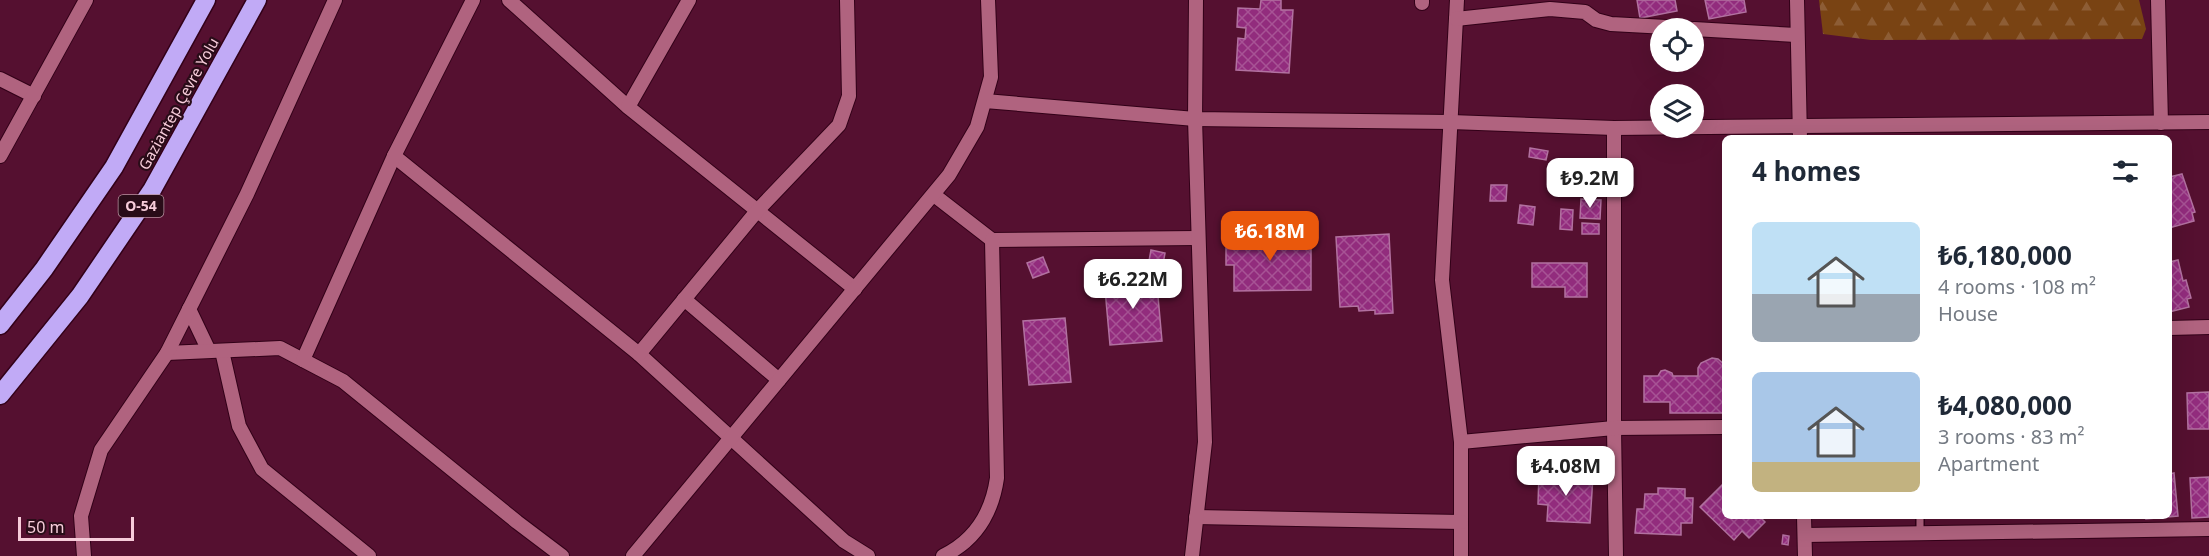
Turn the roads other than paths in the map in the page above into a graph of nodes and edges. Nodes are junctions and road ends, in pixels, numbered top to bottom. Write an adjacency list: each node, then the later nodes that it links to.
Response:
1 (86, 0): 20 (street)
2 (206, 0): 38 (highway, Gaziantep Çevre Yolu / O-54)
3 (256, 0): 46 (highway, Gaziantep Çevre Yolu / O-54)
4 (335, 0): 37 (street)
5 (473, 0): 30 (street)
6 (509, 0): 22 (street)
7 (689, 0): 22 (street)
8 (847, 0): 32 (street)
9 (988, 0): 21 (street)
10 (1196, 0): 23 (street)
11 (1456, 0): 15 (street)
12 (1797, 0): 18 (street)
13 (2158, 0): 26 (street)
14 (1585, 6): 15 (street); 16 (street)
15 (1456, 19): 24 (street)
16 (1650, 26)
17 (1704, 30): 18 (street)
18 (1796, 35): 28 (street)
19 (0, 79): 20 (street)
20 (34, 96): 29 (street)
21 (985, 101): 23 (street); 31 (street)
22 (628, 107): 32 (street)
23 (1195, 119): 24 (street); 33 (street)
24 (1451, 122): 27 (street); 50 (street)
25 (2209, 122): 26 (street)
26 (2162, 123): 28 (street)
27 (1614, 128): 28 (street); 48 (street)
28 (1800, 133)
29 (0, 156)
30 (394, 156): 43 (street); 44 (street)
31 (934, 195): 34 (street); 35 (street)
32 (757, 211): 35 (street); 36 (street)
33 (1197, 238): 34 (street); 51 (street)
34 (992, 240): 63 (street)
35 (855, 289): 45 (street)
36 (684, 299): 43 (street); 45 (street)
37 (189, 309): 41 (street); 42 (street)
38 (0, 325)
39 (2209, 327): 40 (street)
40 (2172, 328)
41 (215, 351): 42 (street); 44 (street); 59 (street)
42 (167, 353): 58 (street)
43 (639, 354): 49 (street)
44 (303, 360): 60 (street)
45 (779, 380): 49 (street)
46 (0, 395)
47 (1722, 427): 48 (street)
48 (1614, 428): 50 (street); 66 (street)
49 (732, 437): 61 (street); 62 (street)
50 (1461, 442): 54 (street)
51 (1196, 517): 54 (street); 64 (street)
52 (1804, 519): 57 (street)
53 (1920, 519): 56 (lane)
54 (1461, 522): 65 (street)
55 (2209, 529): 56 (street)
56 (1920, 534): 57 (street)
57 (1804, 535): 67 (street)
58 (84, 556)
59 (369, 556)
60 (562, 556)
61 (633, 556)
62 (868, 556)
63 (944, 556)
64 (1192, 556)
65 (1461, 556)
66 (1617, 556)
67 (1805, 556)

